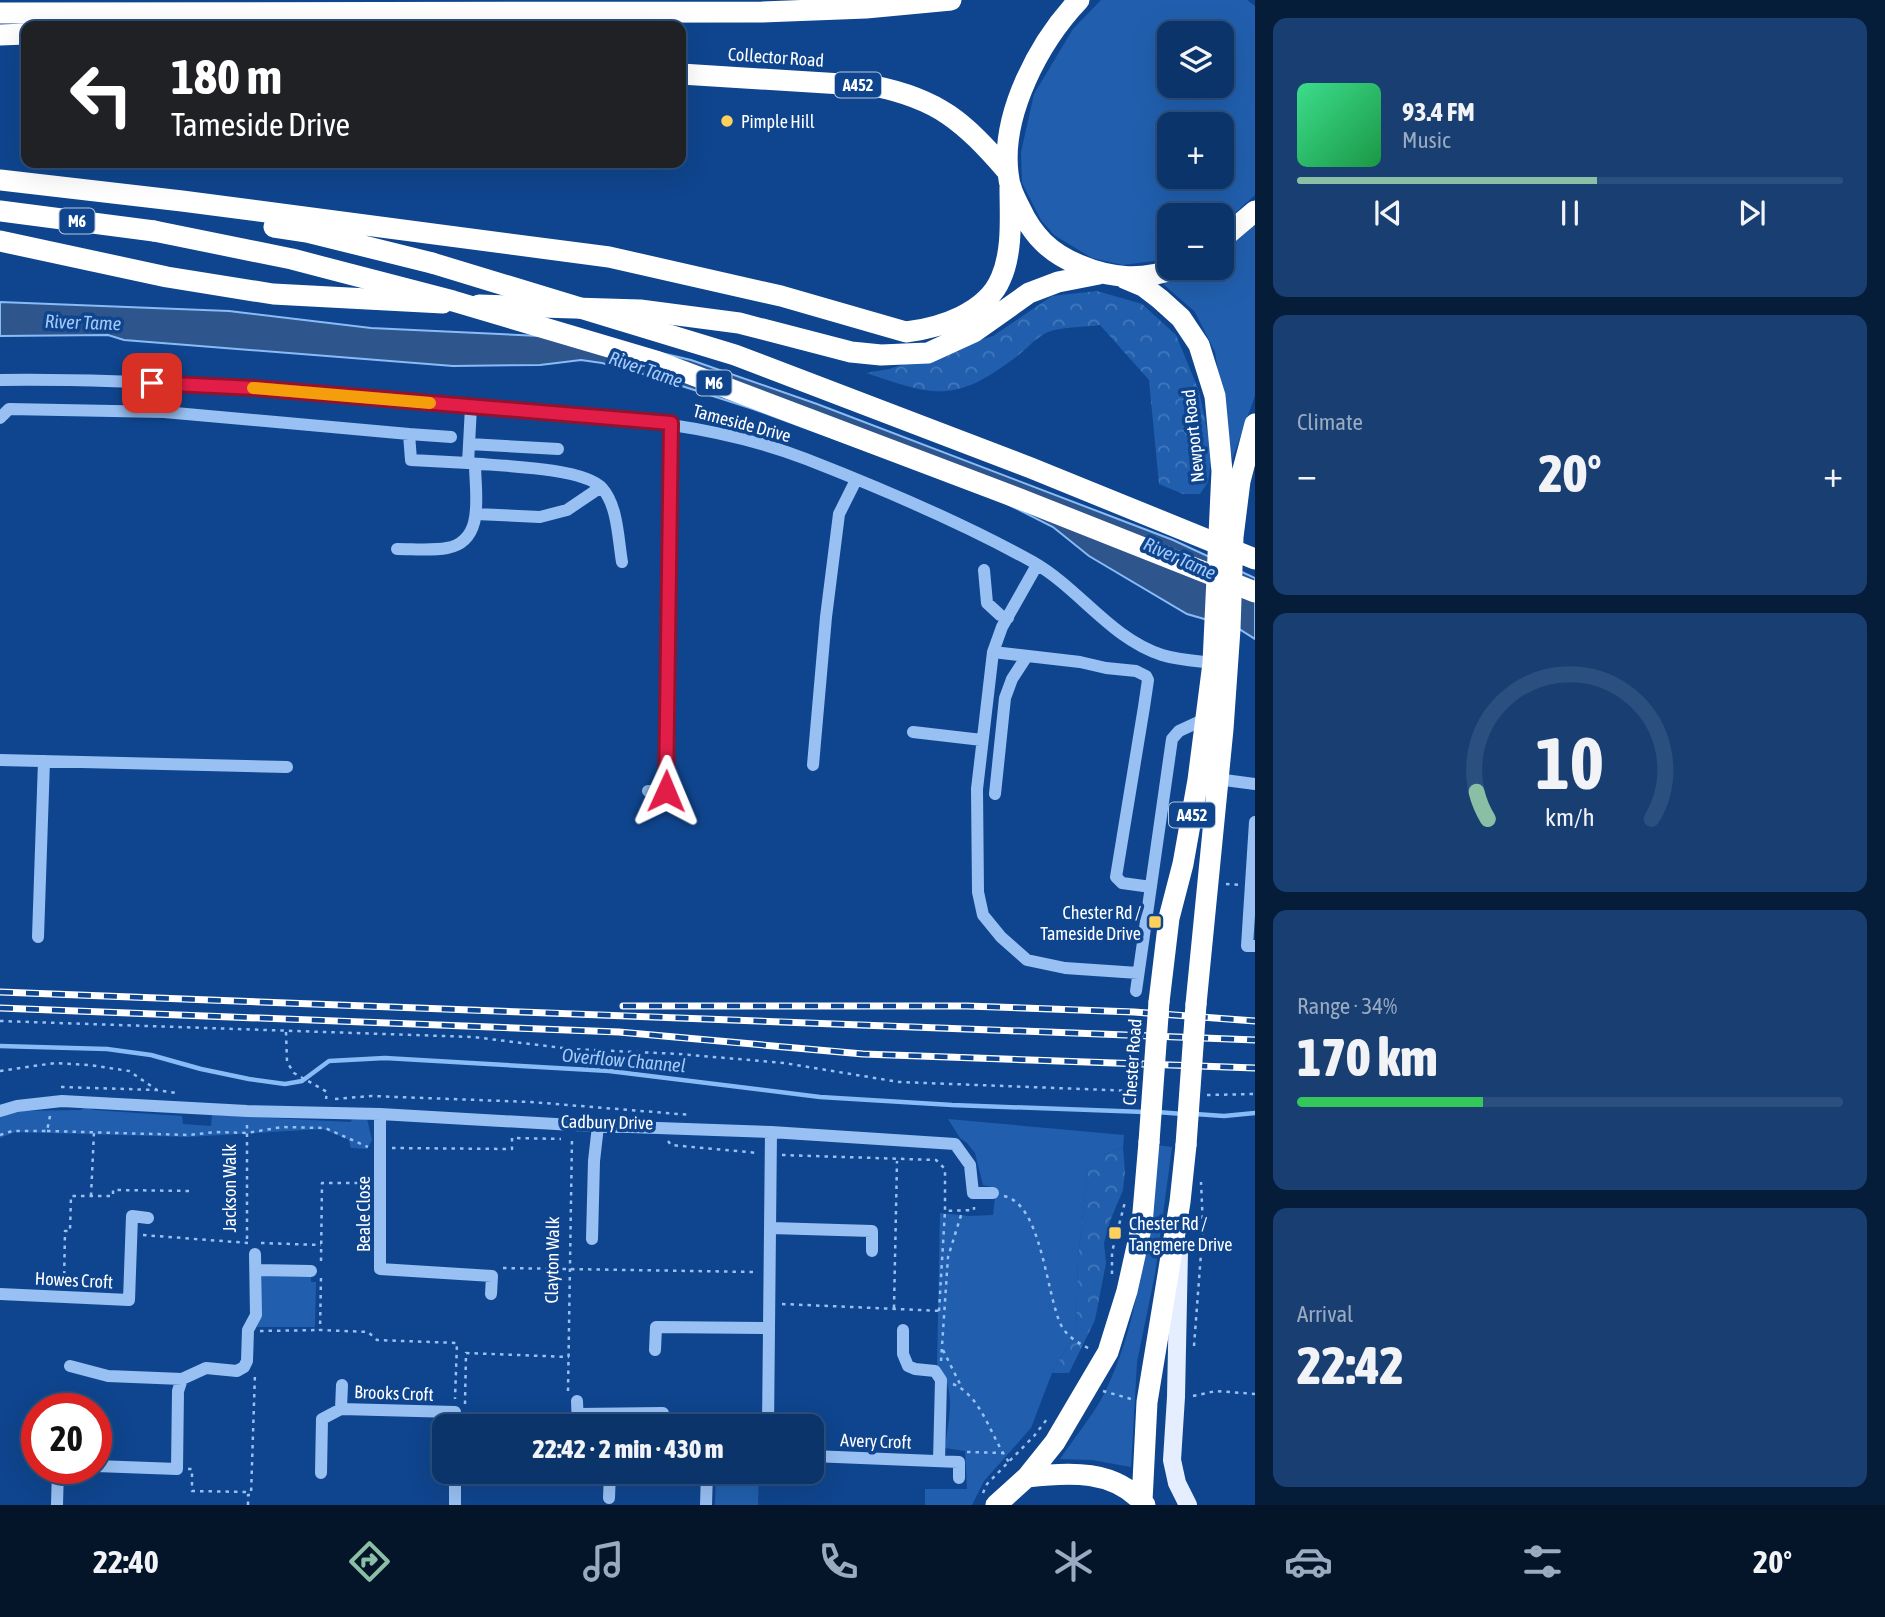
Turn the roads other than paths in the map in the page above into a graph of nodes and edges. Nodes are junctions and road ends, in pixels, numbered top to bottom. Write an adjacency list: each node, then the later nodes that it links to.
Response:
1 (951, 0): 3 (highway)
2 (1079, 0): 8 (highway)
3 (108, 6): 4 (highway)
4 (0, 13)
5 (21, 35): 6 (highway)
6 (0, 37)
7 (686, 74): 8 (highway, Collector Road / A452)
8 (1009, 179): 10 (highway); 15 (highway)
9 (0, 180): 10 (highway, M6)
10 (27, 183): 33 (highway, M6, bridge)
11 (0, 211): 37 (highway, M6, bridge)
12 (1255, 211): 13 (highway)
13 (1234, 229)
14 (0, 241): 15 (highway)
15 (1099, 274): 17 (highway)
16 (1157, 274): 17 (highway)
17 (1124, 278): 31 (highway, Newport Road / A452)
18 (0, 380): 19 (street, Tameside Drive)
19 (471, 407): 21 (street, Tameside Drive); 25 (street)
20 (0, 418): 23 (street)
21 (671, 423): 28 (street, Tameside Drive); 52 (street)
22 (1255, 424): 31 (highway, Newport Road / A452)
23 (410, 434): 24 (street); 27 (street)
24 (451, 437)
25 (469, 444): 26 (street); 27 (street)
26 (558, 449)
27 (472, 463): 29 (street); 30 (street)
28 (856, 480): 35 (street, Tameside Drive); 48 (street)
29 (601, 487): 30 (street); 34 (street)
30 (476, 514): 32 (street)
31 (1226, 537): 39 (highway, Newport Road / A452, bridge)
32 (397, 549)
33 (1255, 559)
34 (622, 562)
35 (1037, 565): 38 (street); 42 (street, Tameside Drive)
36 (984, 570): 38 (street)
37 (1255, 592)
38 (1008, 618): 40 (street)
39 (1223, 628): 42 (highway, Chester Road / A452); 50 (highway, A452)
40 (993, 652): 41 (street); 45 (street)
41 (1027, 656): 53 (street); 56 (street)
42 (1213, 663): 43 (highway, Chester Road / A452)
43 (1205, 719): 56 (street); 91 (highway, Chester Road / A452, bridge)
44 (913, 732): 45 (street)
45 (982, 740): 59 (street)
46 (0, 760): 47 (street)
47 (44, 761): 49 (street); 57 (street)
48 (813, 765)
49 (287, 767)
50 (1217, 779): 51 (street); 66 (highway, A452, bridge)
51 (1255, 785)
52 (648, 791)
53 (995, 794)
54 (1255, 822): 55 (street)
55 (1254, 848): 58 (street)
56 (1151, 887): 59 (street)
57 (38, 937)
58 (1255, 946)
59 (1138, 973): 60 (street)
60 (1136, 991)
61 (0, 1111): 62 (street, Cadbury Drive)
62 (380, 1114): 63 (street, Cadbury Drive); 75 (street, Beale Close)
63 (598, 1126): 64 (street, Cadbury Drive); 69 (street)
64 (771, 1132): 65 (street, Cadbury Drive); 68 (street)
65 (993, 1193)
66 (1181, 1202): 99 (highway, A452); 103 (main road)
67 (148, 1218): 74 (street, Howes Croft)
68 (771, 1228): 70 (street); 76 (street)
69 (592, 1239)
70 (872, 1251)
71 (255, 1254): 72 (street)
72 (256, 1270): 73 (street); 80 (street)
73 (311, 1270)
74 (0, 1294)
75 (491, 1294)
76 (768, 1328): 78 (street); 86 (street)
77 (903, 1330): 88 (street)
78 (655, 1350)
79 (70, 1366): 80 (street)
80 (182, 1379): 89 (street)
81 (342, 1385): 82 (street, Brooks Croft)
82 (341, 1409): 85 (street, Brooks Croft); 90 (street)
83 (578, 1413): 84 (street)
84 (663, 1413)
85 (455, 1414)
86 (768, 1414)
87 (824, 1456): 88 (street, Avery Croft)
88 (939, 1456): 92 (street)
89 (112, 1467)
90 (321, 1473)
91 (1027, 1477): 98 (highway, Chester Road); 99 (highway)
92 (959, 1478)
93 (58, 1484): 100 (street)
94 (455, 1484): 101 (street)
95 (610, 1484): 97 (street)
96 (707, 1484): 102 (street)
97 (609, 1499)
98 (989, 1500)
99 (1143, 1503)
100 (57, 1505)
101 (455, 1505)
102 (706, 1505)
103 (1188, 1505)

